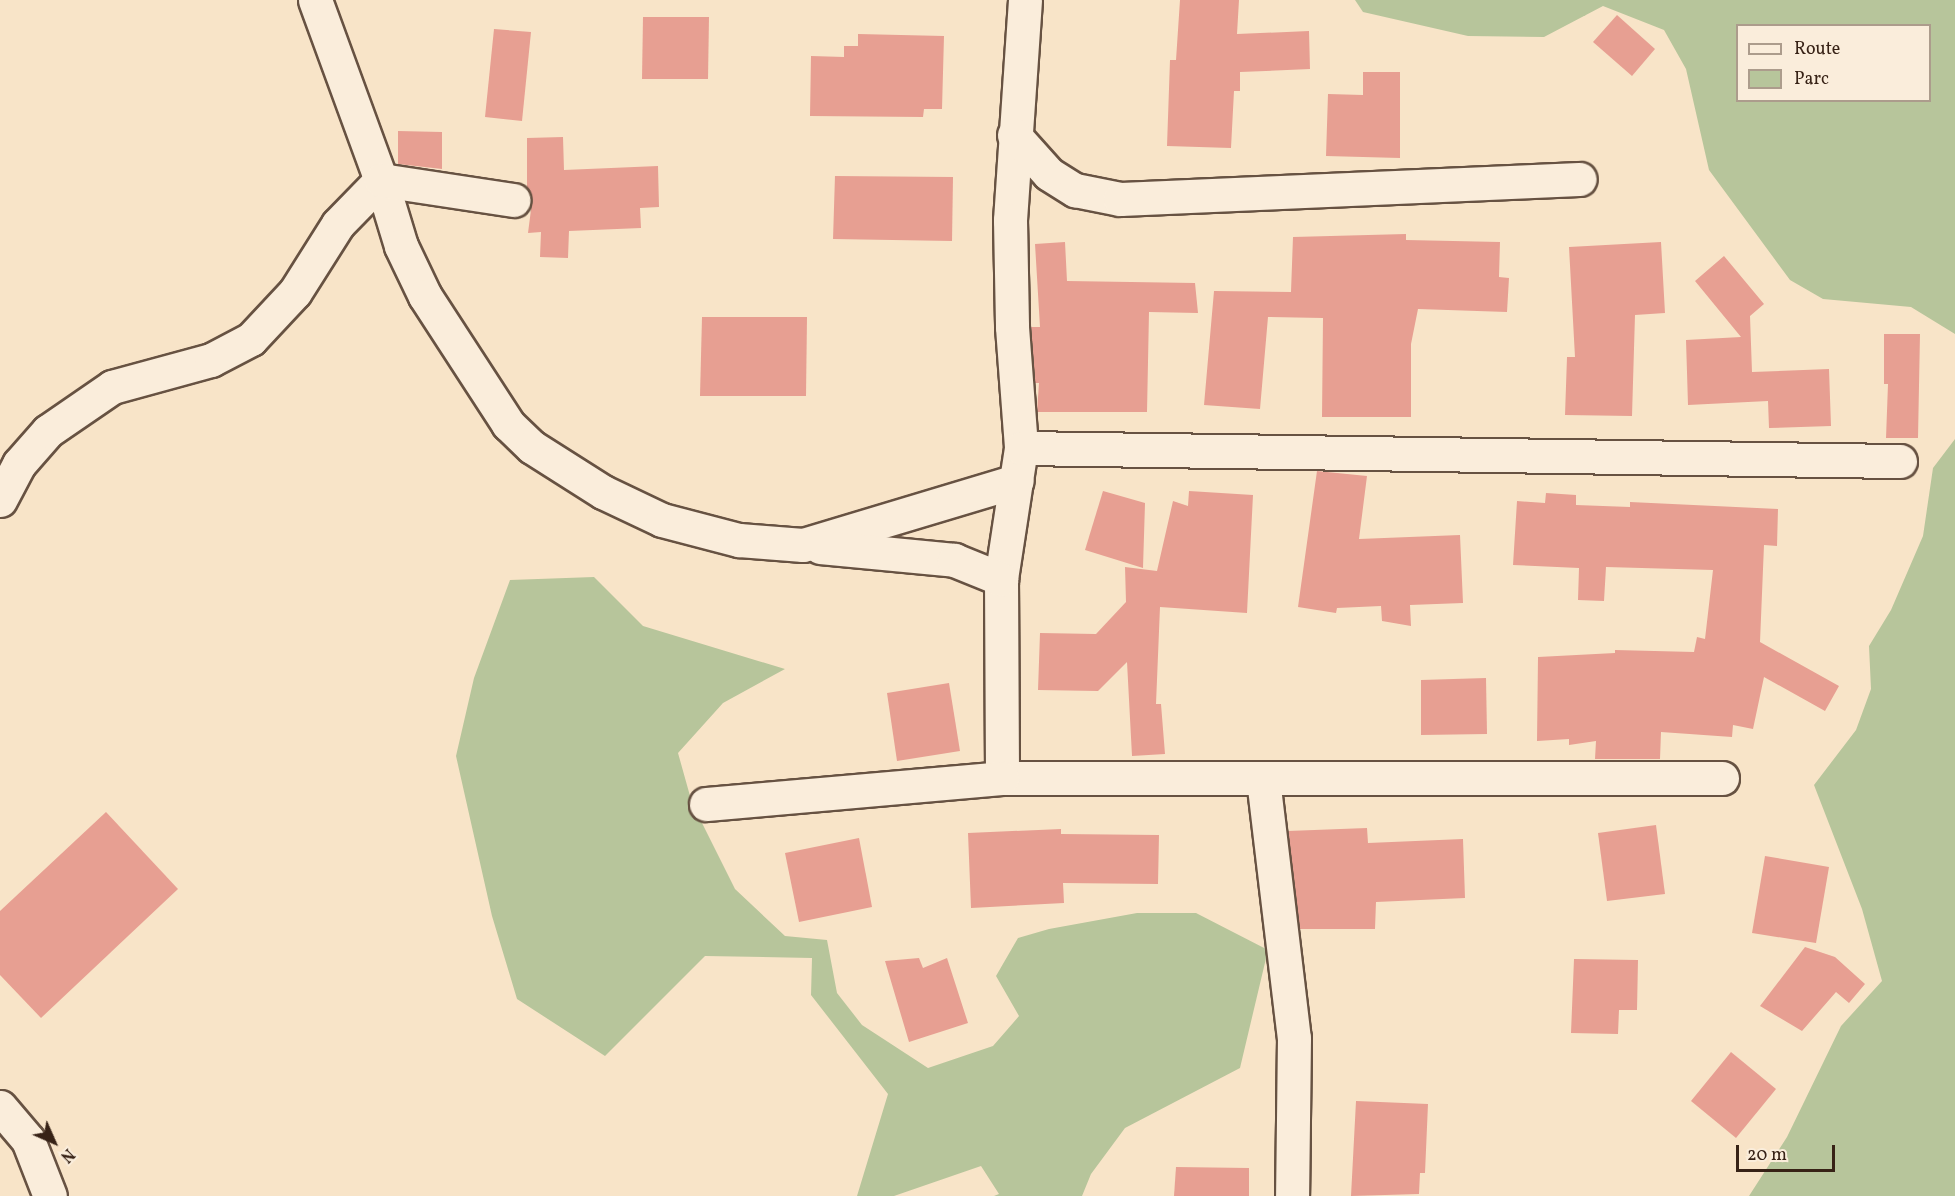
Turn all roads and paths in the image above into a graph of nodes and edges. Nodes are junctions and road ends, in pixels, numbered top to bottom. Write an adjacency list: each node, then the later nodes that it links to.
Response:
1 (315, 0): 5 (street)
2 (1025, 0): 3 (street)
3 (1014, 135): 4 (street); 7 (street)
4 (1580, 179)
5 (381, 180): 6 (street); 10 (street); 11 (street)
6 (513, 200)
7 (1021, 448): 8 (street); 9 (street)
8 (1900, 461)
9 (1017, 481): 11 (street); 12 (street)
10 (0, 500)
11 (803, 545): 12 (street)
12 (1001, 579): 13 (street)
13 (1002, 778): 15 (street); 16 (street)
14 (1722, 778): 15 (street)
15 (1263, 780): 19 (street)
16 (706, 804)
17 (0, 1107): 18 (street)
18 (50, 1196)
19 (1292, 1196)

